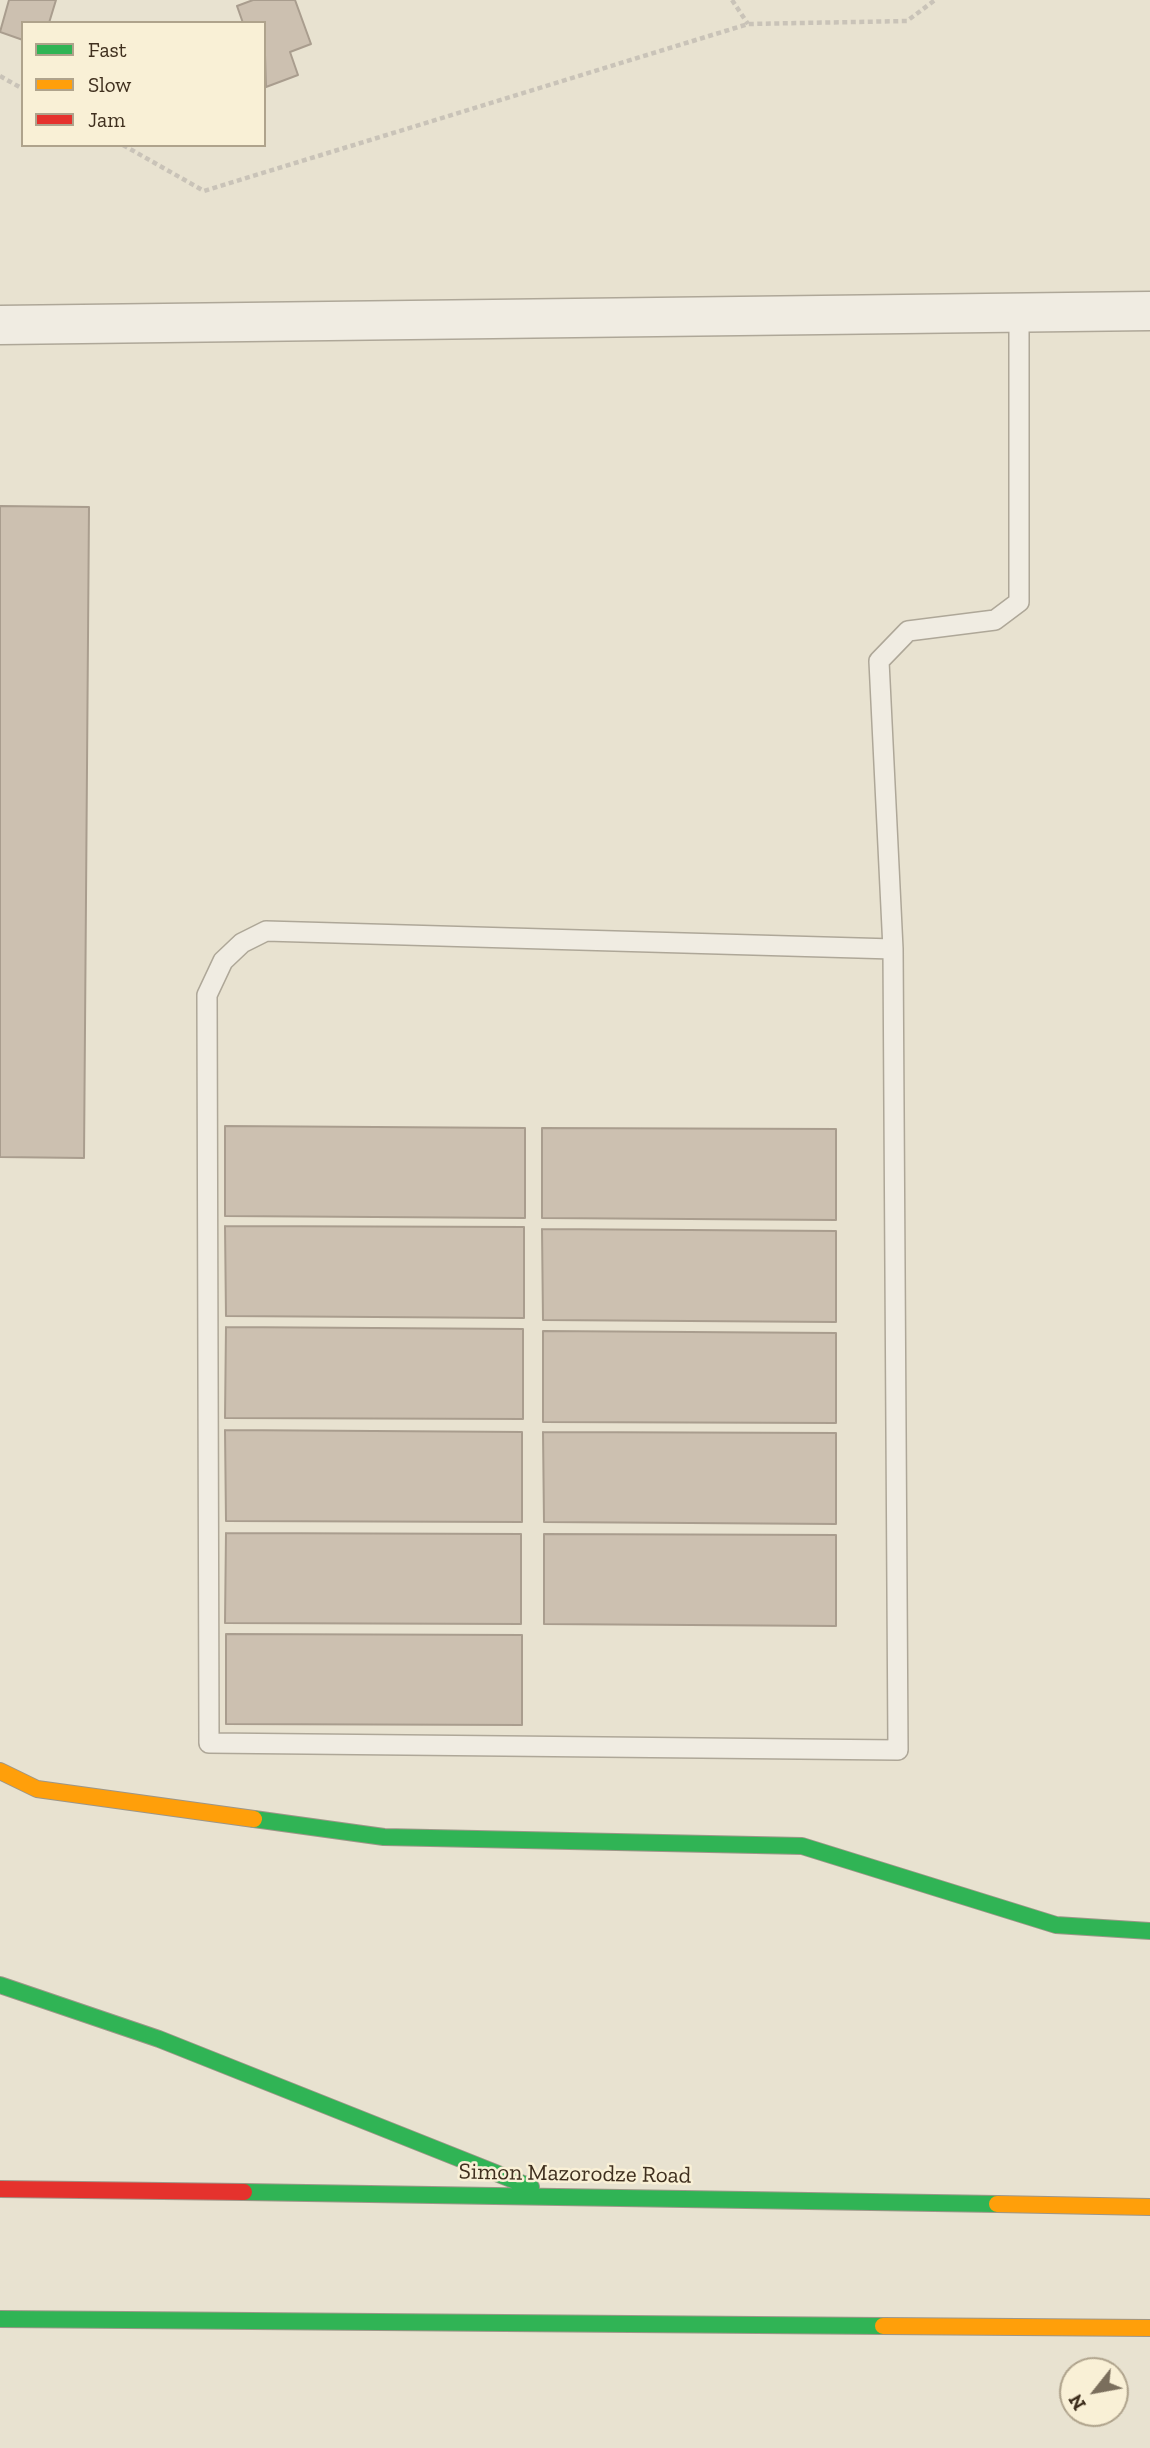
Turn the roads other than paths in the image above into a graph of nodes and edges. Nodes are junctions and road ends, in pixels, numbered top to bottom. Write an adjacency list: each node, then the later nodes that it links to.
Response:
1 (1150, 311): 2 (street)
2 (1019, 312): 3 (street); 4 (lane)
3 (0, 325)
4 (893, 949): 4 (lane)
5 (0, 1771): 6 (main road)
6 (1150, 1931)
7 (0, 1984): 9 (main road)
8 (0, 2189): 9 (main road, Simon Mazorodze Road)
9 (552, 2196): 10 (main road, Simon Mazorodze Road)
10 (1150, 2207)
11 (0, 2319): 12 (main road)
12 (1150, 2328)

